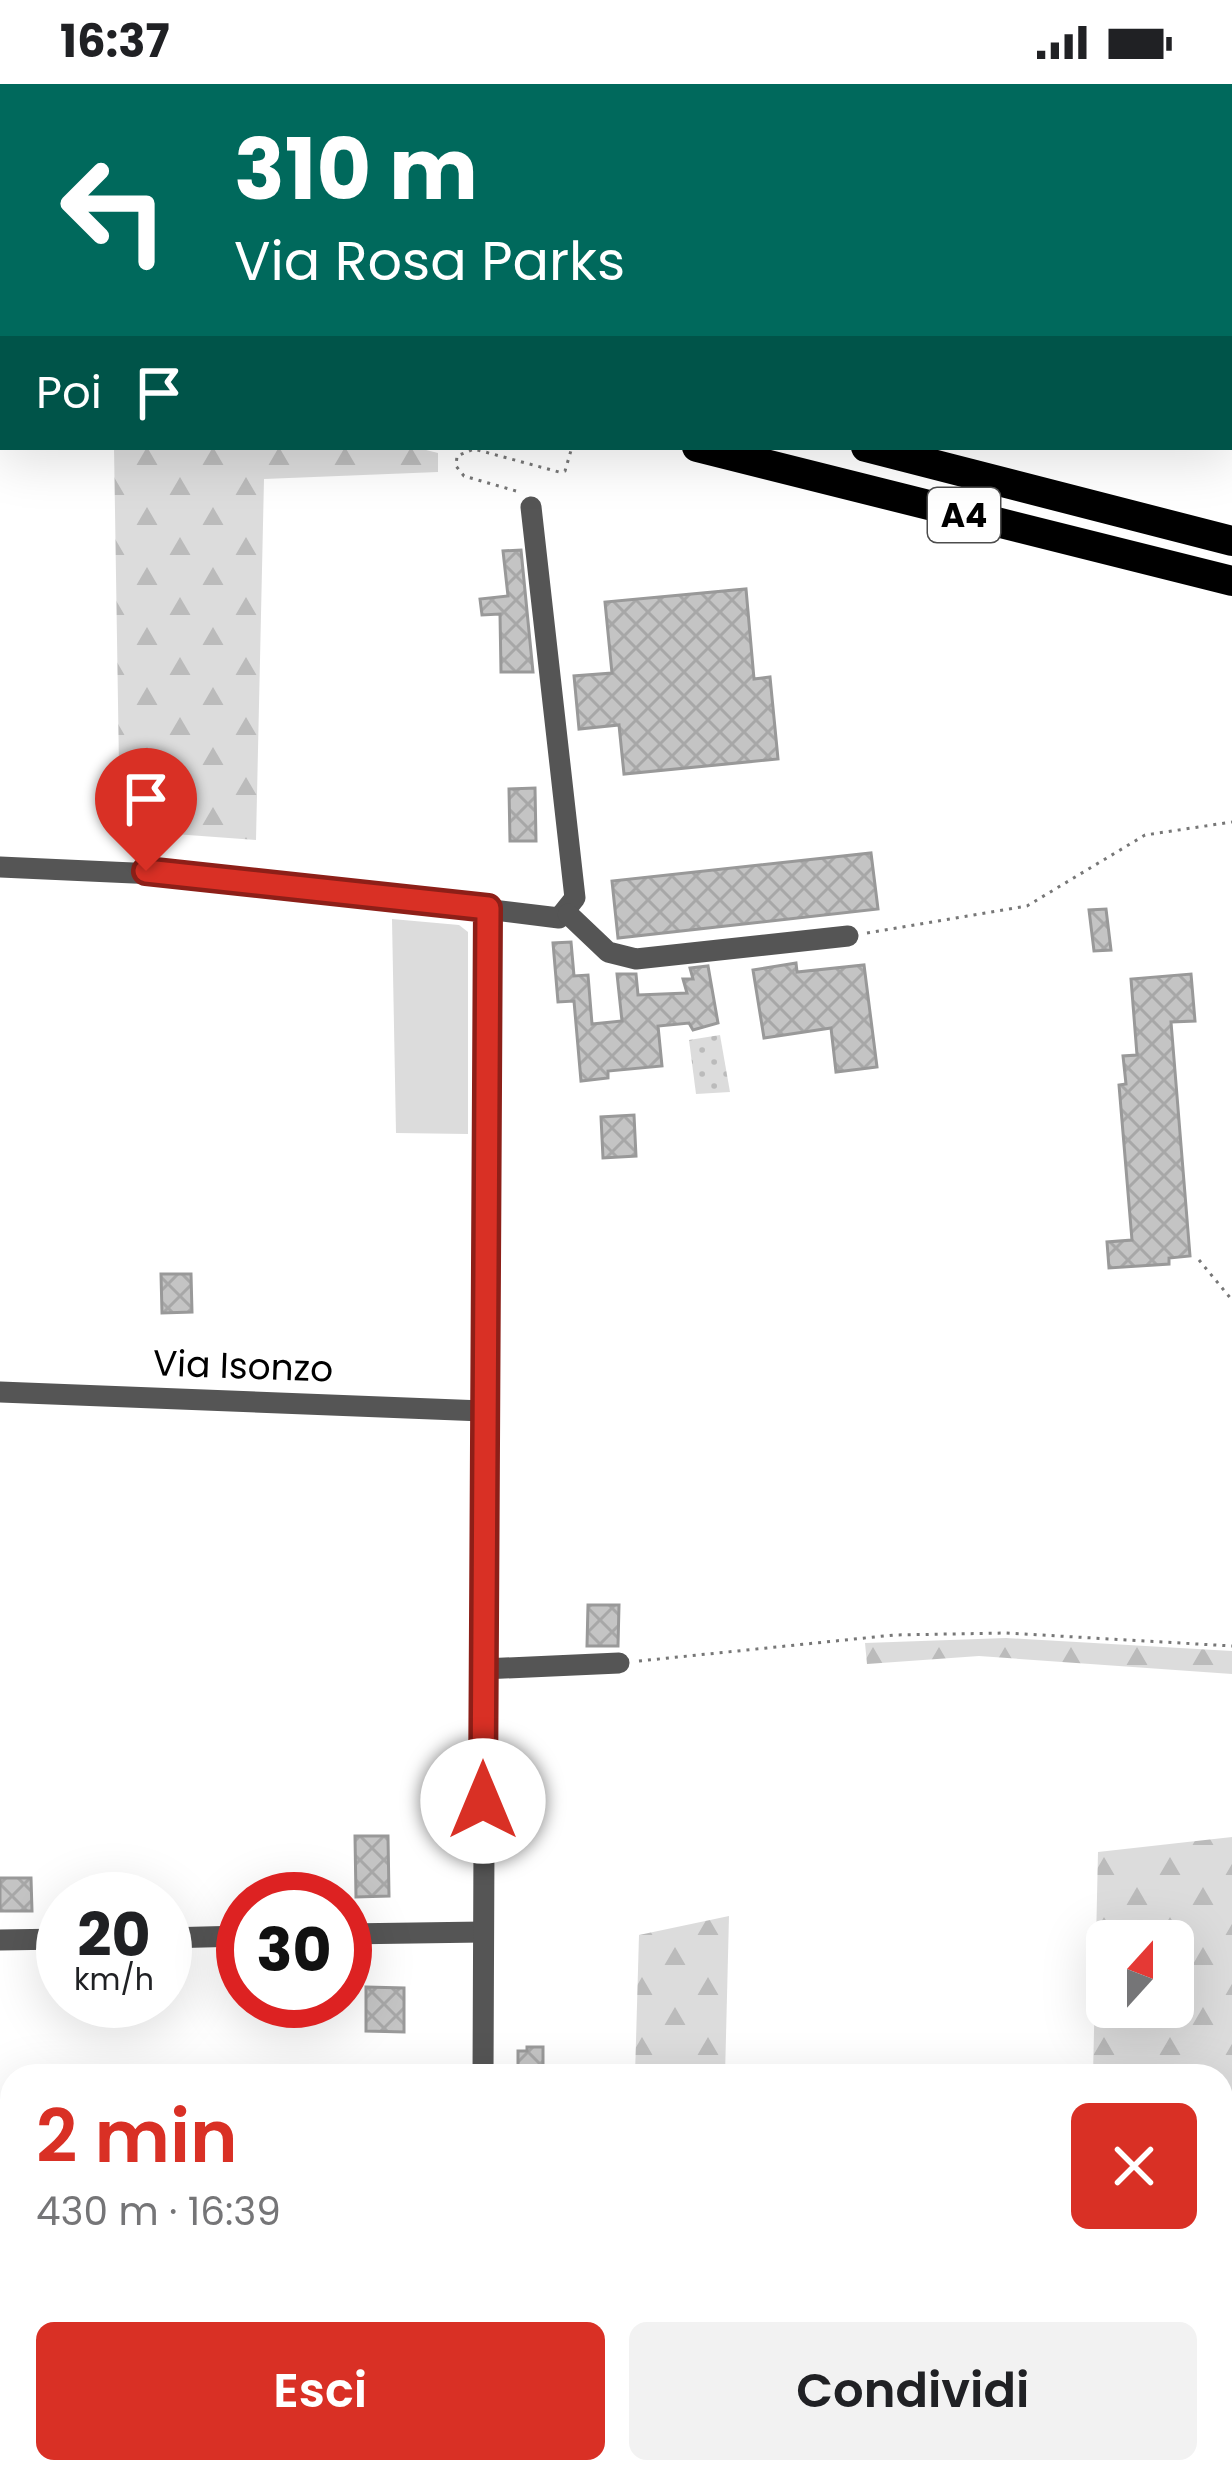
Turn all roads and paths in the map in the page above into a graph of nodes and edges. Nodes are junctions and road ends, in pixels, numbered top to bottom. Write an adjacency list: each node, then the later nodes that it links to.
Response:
1 (472, 450): 6 (path)
2 (478, 450): 3 (path)
3 (571, 450)
4 (710, 450): 8 (highway, A4)
5 (878, 450): 7 (highway, A4)
6 (532, 502): 12 (street)
7 (1232, 541)
8 (1232, 581)
9 (1232, 822): 13 (path)
10 (0, 867): 11 (street)
11 (488, 908): 12 (street); 17 (street)
12 (568, 914): 13 (street)
13 (848, 936)
14 (1199, 1260): 15 (path)
15 (1232, 1300)
16 (0, 1392): 17 (street, Via Isonzo)
17 (483, 1412): 20 (street)
18 (1232, 1646): 19 (path)
19 (620, 1663): 20 (street)
20 (483, 1669): 21 (street)
21 (483, 1932): 22 (street); 25 (street)
22 (372, 1934)
23 (36, 1939): 24 (street)
24 (0, 1940)
25 (483, 2064)

